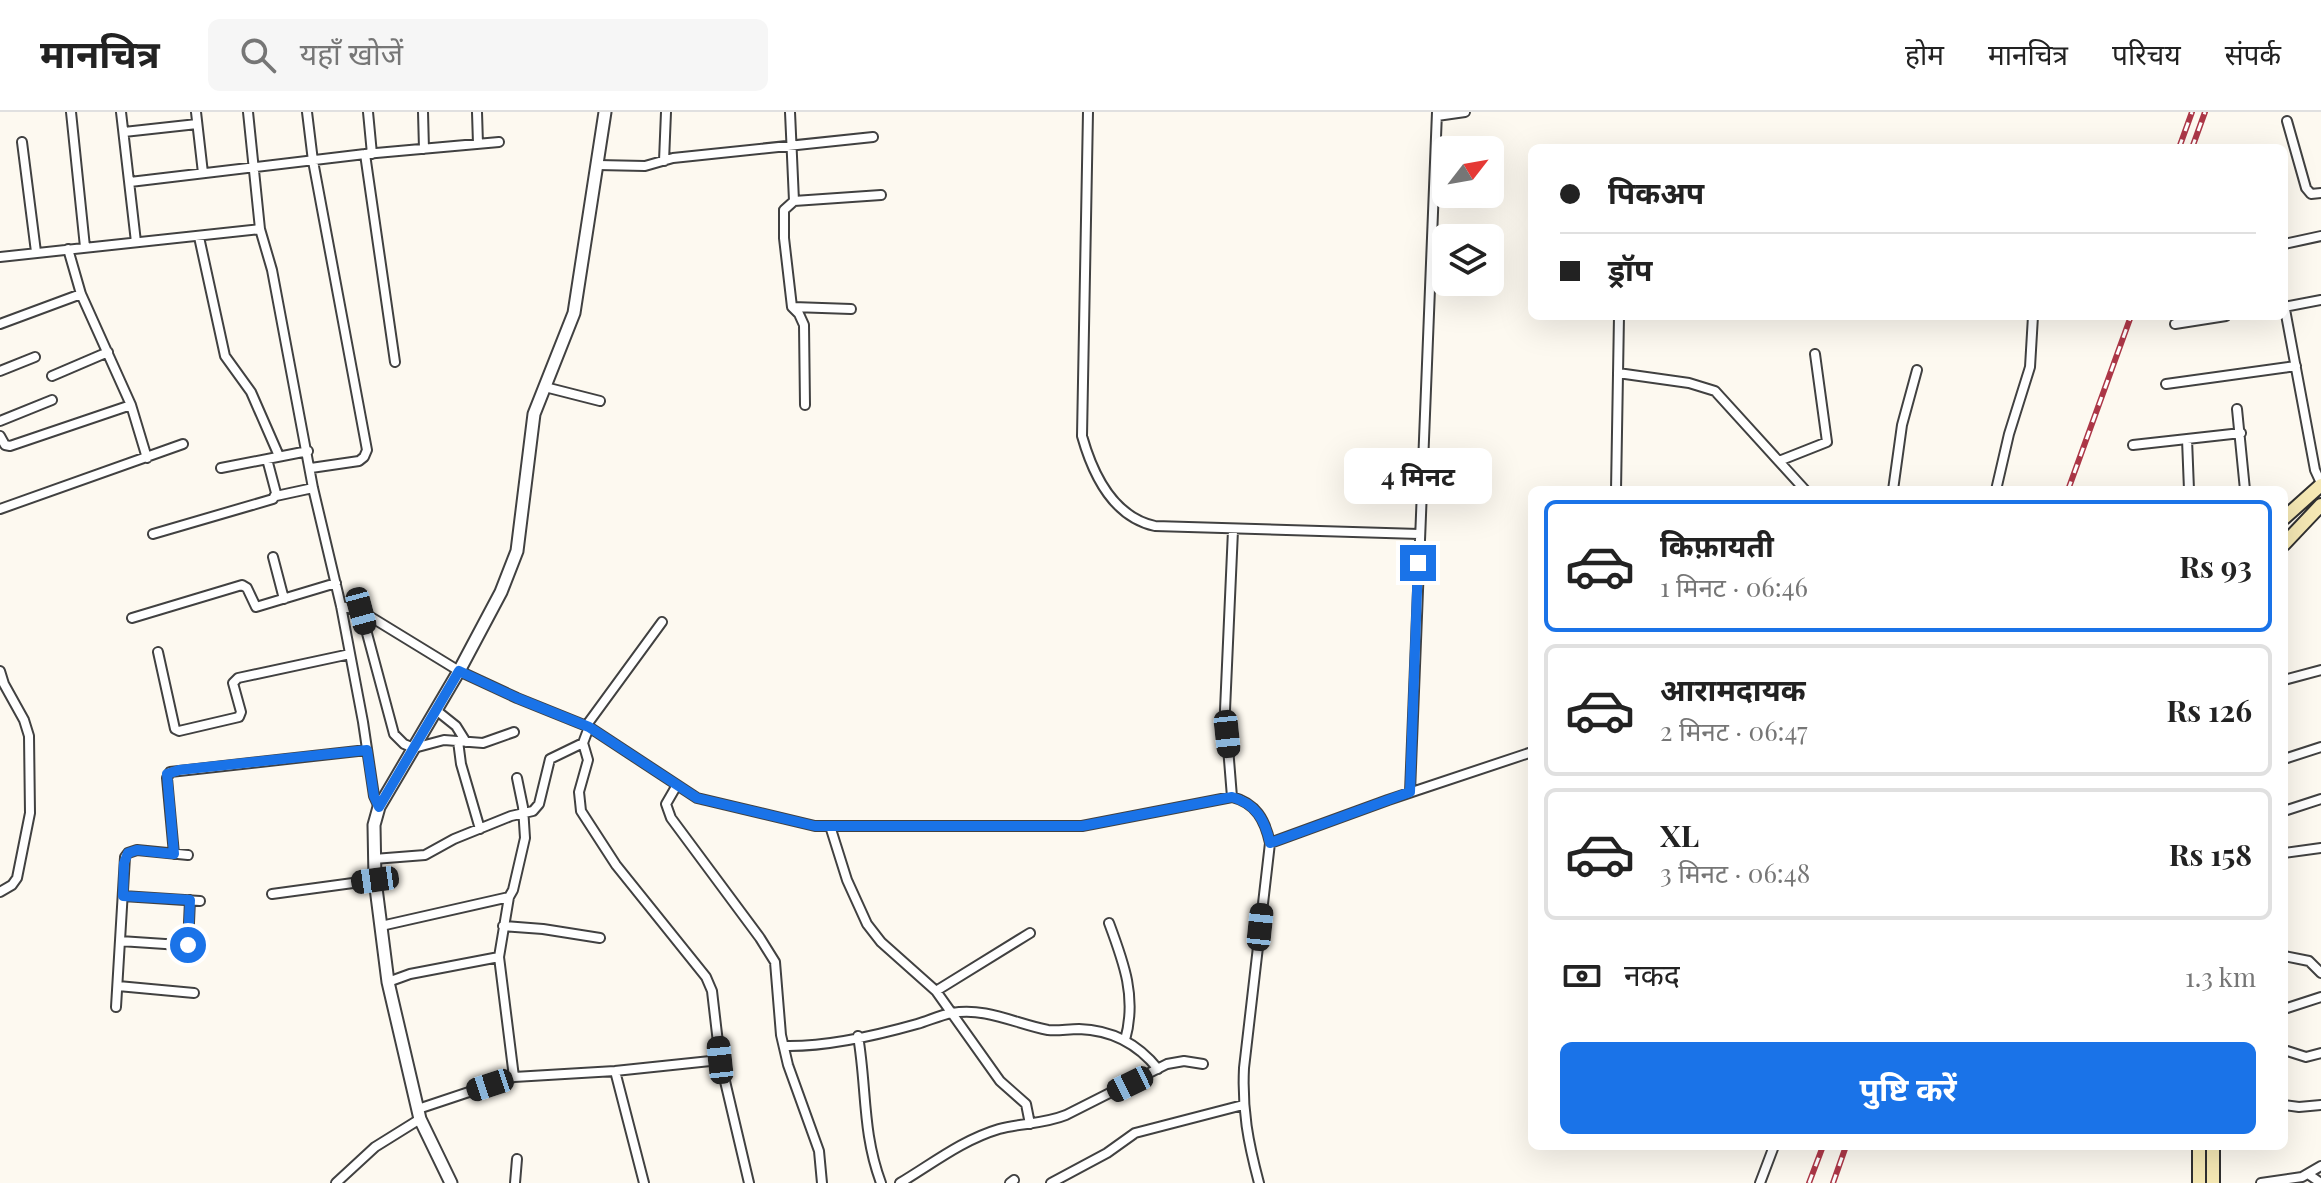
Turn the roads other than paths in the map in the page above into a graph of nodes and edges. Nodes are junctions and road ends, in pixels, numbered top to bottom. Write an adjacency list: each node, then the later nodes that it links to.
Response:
1 (71, 112): 39 (street)
2 (121, 112): 17 (street)
3 (196, 112): 16 (street)
4 (248, 112): 28 (street)
5 (307, 112): 25 (street)
6 (368, 112): 24 (street)
7 (423, 112): 23 (street)
8 (477, 112): 21 (street)
9 (605, 112): 27 (street)
10 (666, 112): 26 (street)
11 (790, 112): 22 (street)
12 (1088, 112): 95 (street)
13 (1465, 112): 14 (street)
14 (1437, 114): 97 (street)
15 (2287, 121): 31 (street)
16 (197, 124): 17 (street); 29 (street)
17 (124, 132): 30 (street)
18 (873, 137): 22 (street)
19 (22, 142): 41 (street)
20 (499, 142): 21 (street)
21 (478, 144): 23 (street)
22 (793, 144): 26 (street); 33 (street)
23 (424, 149): 24 (street)
24 (369, 154): 25 (street); 57 (street)
25 (313, 161): 28 (street); 82 (street)
26 (664, 161): 27 (street)
27 (598, 165): 64 (street)
28 (253, 168): 29 (street); 34 (street)
29 (203, 173): 30 (street)
30 (130, 182): 37 (street)
31 (2321, 193)
32 (881, 195): 33 (street)
33 (794, 201): 46 (street)
34 (260, 229): 36 (street); 76 (street)
35 (2321, 236): 38 (street)
36 (199, 237): 37 (street); 77 (street)
37 (136, 242): 39 (street)
38 (2288, 243)
39 (85, 247): 40 (street)
40 (68, 249): 41 (street); 43 (street)
41 (36, 252): 42 (street)
42 (0, 257)
43 (81, 294): 52 (street); 54 (street)
44 (2321, 300): 45 (street)
45 (2288, 305)
46 (792, 307): 47 (street); 68 (street)
47 (851, 309)
48 (1619, 320): 61 (street)
49 (2033, 320): 87 (street)
50 (2197, 320): 53 (street)
51 (2287, 320): 58 (street)
52 (0, 324)
53 (2175, 324)
54 (108, 352): 62 (street); 67 (street)
55 (1815, 354): 80 (street)
56 (35, 357): 60 (street)
57 (395, 362)
58 (2296, 366): 63 (street); 83 (street)
59 (1917, 370): 86 (street)
60 (0, 371)
61 (1618, 373): 80 (street); 84 (street)
62 (52, 376)
63 (2166, 384)
64 (545, 387): 66 (street); 110 (street)
65 (52, 400): 70 (street)
66 (600, 401)
67 (131, 405): 72 (street); 78 (street)
68 (805, 405)
69 (2237, 409): 71 (street)
70 (0, 421)
71 (2241, 433): 73 (street); 89 (street)
72 (0, 436)
73 (2187, 439): 75 (street); 88 (street)
74 (183, 444): 78 (street)
75 (2133, 445)
76 (308, 451): 77 (street); 82 (street)
77 (279, 456): 79 (street)
78 (147, 458): 93 (street)
79 (267, 459): 81 (street); 91 (street)
80 (1779, 461): 85 (street)
81 (221, 468)
82 (311, 468): 90 (street)
83 (2321, 484): 94 (main road)
84 (1616, 486)
85 (1801, 486)
86 (1894, 486)
87 (1997, 486)
88 (2189, 486)
89 (2245, 486)
90 (313, 488): 91 (street); 100 (street)
91 (276, 496): 96 (street)
92 (2321, 505): 98 (main road)
93 (0, 509)
94 (2288, 514)
95 (1233, 530): 97 (street); 125 (street)
96 (153, 534)
97 (1419, 534): 124 (street)
98 (2288, 540)
99 (273, 557): 101 (street)
100 (336, 583): 101 (street); 102 (street)
101 (284, 599): 104 (street)
102 (341, 606): 103 (street); 107 (street)
103 (361, 611): 110 (street); 118 (street)
104 (132, 618)
105 (662, 622): 113 (street)
106 (158, 652): 107 (street)
107 (350, 654): 119 (street)
108 (2321, 670): 111 (street)
109 (0, 671): 139 (street)
110 (459, 671): 112 (street); 113 (street)
111 (2288, 679)
112 (436, 710): 115 (street); 118 (street)
113 (590, 728): 116 (street); 123 (street)
114 (514, 732): 115 (street)
115 (462, 742): 118 (street); 131 (street)
116 (583, 743): 129 (street); 165 (street)
117 (2321, 747): 121 (street)
118 (414, 748): 127 (street)
119 (367, 750): 127 (street); 135 (street)
120 (1528, 753): 124 (street)
121 (2288, 758)
122 (517, 778): 129 (street)
123 (675, 784): 130 (street); 162 (street)
124 (1410, 792): 132 (street)
125 (1232, 797): 130 (street); 132 (street)
126 (2321, 799): 128 (street)
127 (379, 807): 137 (street)
128 (2288, 810)
129 (523, 812): 131 (street); 142 (street)
130 (830, 826): 154 (street)
131 (480, 829): 137 (street)
132 (1270, 843): 170 (street)
133 (2321, 848): 134 (street)
134 (2288, 852)
135 (174, 854): 136 (street); 141 (street)
136 (188, 855)
137 (374, 859): 138 (street)
138 (375, 880): 140 (street); 144 (street)
139 (0, 892)
140 (272, 894)
141 (123, 896): 148 (street); 148 (street)
142 (509, 897): 144 (street); 145 (street)
143 (1109, 923): 161 (street)
144 (381, 926): 152 (street)
145 (503, 926): 147 (street); 149 (street)
146 (1030, 933): 154 (street)
147 (600, 938)
148 (120, 941): 153 (street)
149 (499, 957): 152 (street); 169 (street)
150 (2288, 957): 151 (street)
151 (2321, 973)
152 (388, 982): 173 (street)
153 (118, 986): 155 (street); 157 (street)
154 (936, 991): 159 (street)
155 (194, 993)
156 (2321, 997): 158 (street)
157 (116, 1007)
158 (2288, 1008)
159 (952, 1013): 160 (street); 161 (street); 174 (street)
160 (858, 1036): 162 (street); 187 (street)
161 (1125, 1040): 167 (street)
162 (784, 1046): 186 (street)
163 (2288, 1051): 164 (street)
164 (2321, 1053)
165 (720, 1060): 168 (street); 185 (street)
166 (1203, 1064): 167 (street)
167 (1158, 1069): 174 (street)
168 (615, 1071): 169 (street); 184 (street)
169 (514, 1077): 173 (street)
170 (1243, 1105): 189 (street); 190 (street)
171 (2321, 1105): 172 (street)
172 (2288, 1106)
173 (419, 1114): 181 (street); 182 (street)
174 (1030, 1124): 188 (street)
175 (1772, 1150): 191 (street)
176 (2199, 1150): 192 (main road)
177 (2213, 1150): 193 (main road)
178 (517, 1159): 183 (street)
179 (2321, 1166): 180 (street)
180 (2308, 1174): 194 (street); 195 (street)
181 (336, 1183)
182 (451, 1183)
183 (515, 1183)
184 (644, 1183)
185 (749, 1183)
186 (822, 1183)
187 (881, 1183)
188 (900, 1183)
189 (1051, 1183)
190 (1259, 1183)
191 (1760, 1183)
192 (2199, 1183)
193 (2213, 1183)
194 (2261, 1183)
195 (2321, 1183)

